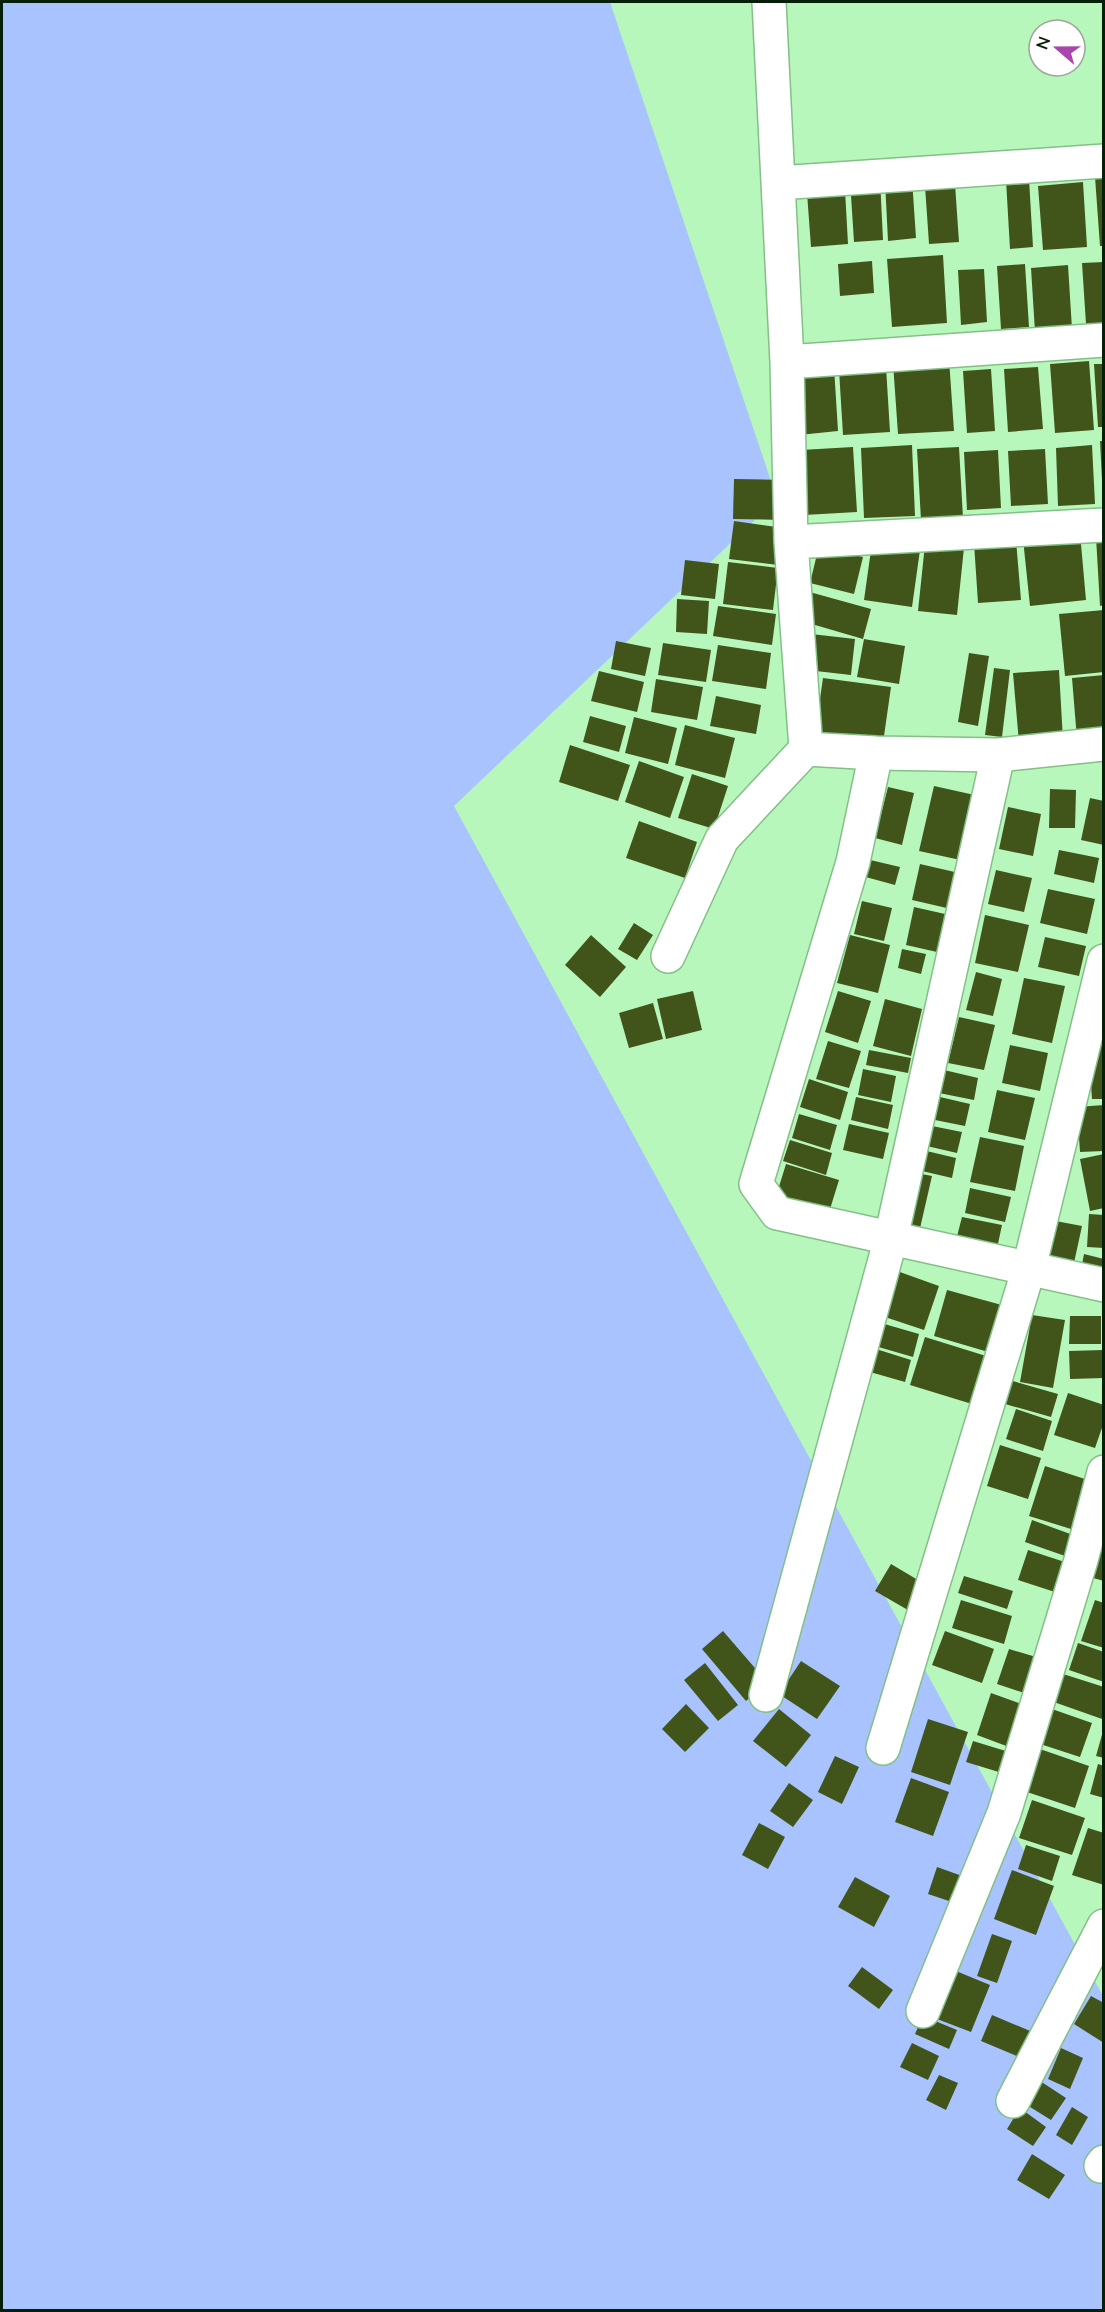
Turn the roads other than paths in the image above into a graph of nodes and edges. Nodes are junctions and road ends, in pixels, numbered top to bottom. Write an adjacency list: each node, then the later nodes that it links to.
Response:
1 (769, 2): 3 (street)
2 (1104, 161): 3 (street)
3 (778, 183): 5 (street)
4 (1104, 340): 5 (street)
5 (787, 362): 7 (street)
6 (1104, 525): 7 (street)
7 (791, 542): 9 (street)
8 (1104, 744): 11 (street)
9 (806, 748): 10 (street); 12 (street)
10 (876, 753): 11 (street); 14 (street)
11 (998, 755): 14 (street)
12 (668, 956)
13 (1104, 961): 15 (street)
14 (891, 1238): 15 (street); 18 (street)
15 (1029, 1268): 16 (street); 19 (street)
16 (1104, 1285)
17 (1104, 1472): 21 (street)
18 (766, 1695)
19 (883, 1748)
20 (1104, 1926): 22 (street)
21 (923, 2011)
22 (1012, 2101)

